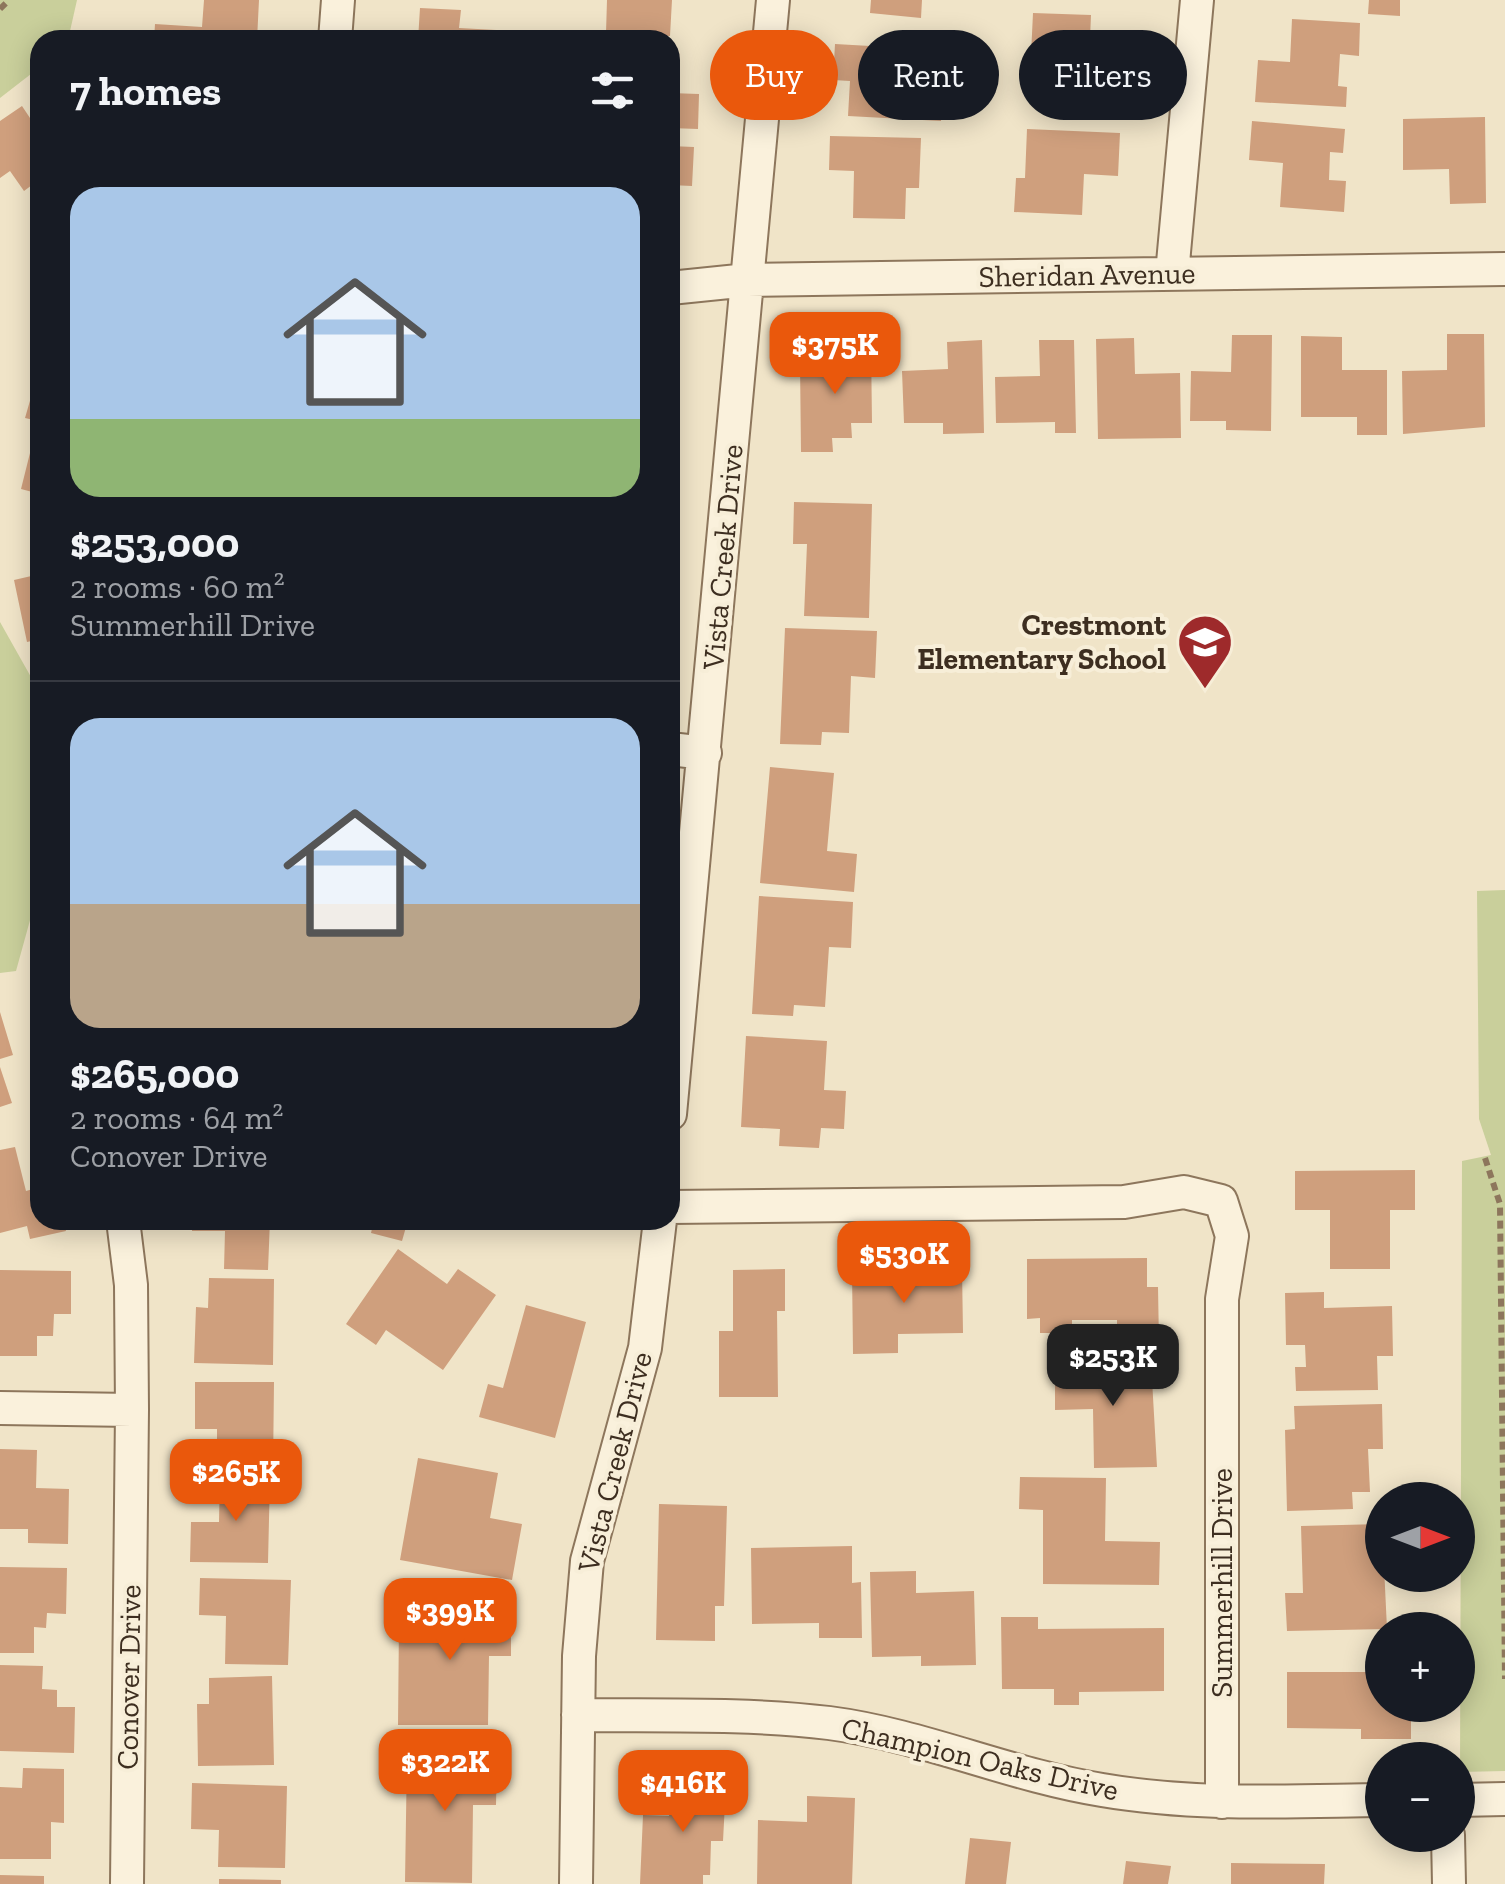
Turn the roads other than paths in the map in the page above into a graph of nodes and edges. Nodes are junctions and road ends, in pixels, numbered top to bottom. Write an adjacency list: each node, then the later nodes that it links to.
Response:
1 (338, 0): 4 (street)
2 (773, 0): 7 (street, Vista Creek Drive)
3 (1197, 0): 6 (street)
4 (336, 30)
5 (1505, 269): 6 (street, Sheridan Avenue)
6 (1172, 274): 7 (street, Sheridan Avenue)
7 (748, 280): 8 (street, Sheridan Avenue); 10 (street, Vista Creek Drive)
8 (680, 287)
9 (680, 750): 10 (street)
10 (705, 753): 11 (street, Vista Creek Drive)
11 (680, 1011)
12 (680, 1207): 21 (street, Summerhill Drive)
13 (124, 1230): 16 (street, Conover Drive)
14 (659, 1230): 17 (street, Vista Creek Drive)
15 (0, 1408): 16 (street)
16 (132, 1410): 23 (street, Conover Drive)
17 (578, 1715): 21 (street, Champion Oaks Drive); 24 (street, Vista Creek Drive)
18 (1505, 1799): 20 (street)
19 (1365, 1800): 21 (street, Champion Oaks Drive)
20 (1475, 1800)
21 (1222, 1802)
22 (1448, 1852): 25 (street)
23 (127, 1884)
24 (576, 1884)
25 (1448, 1884)

